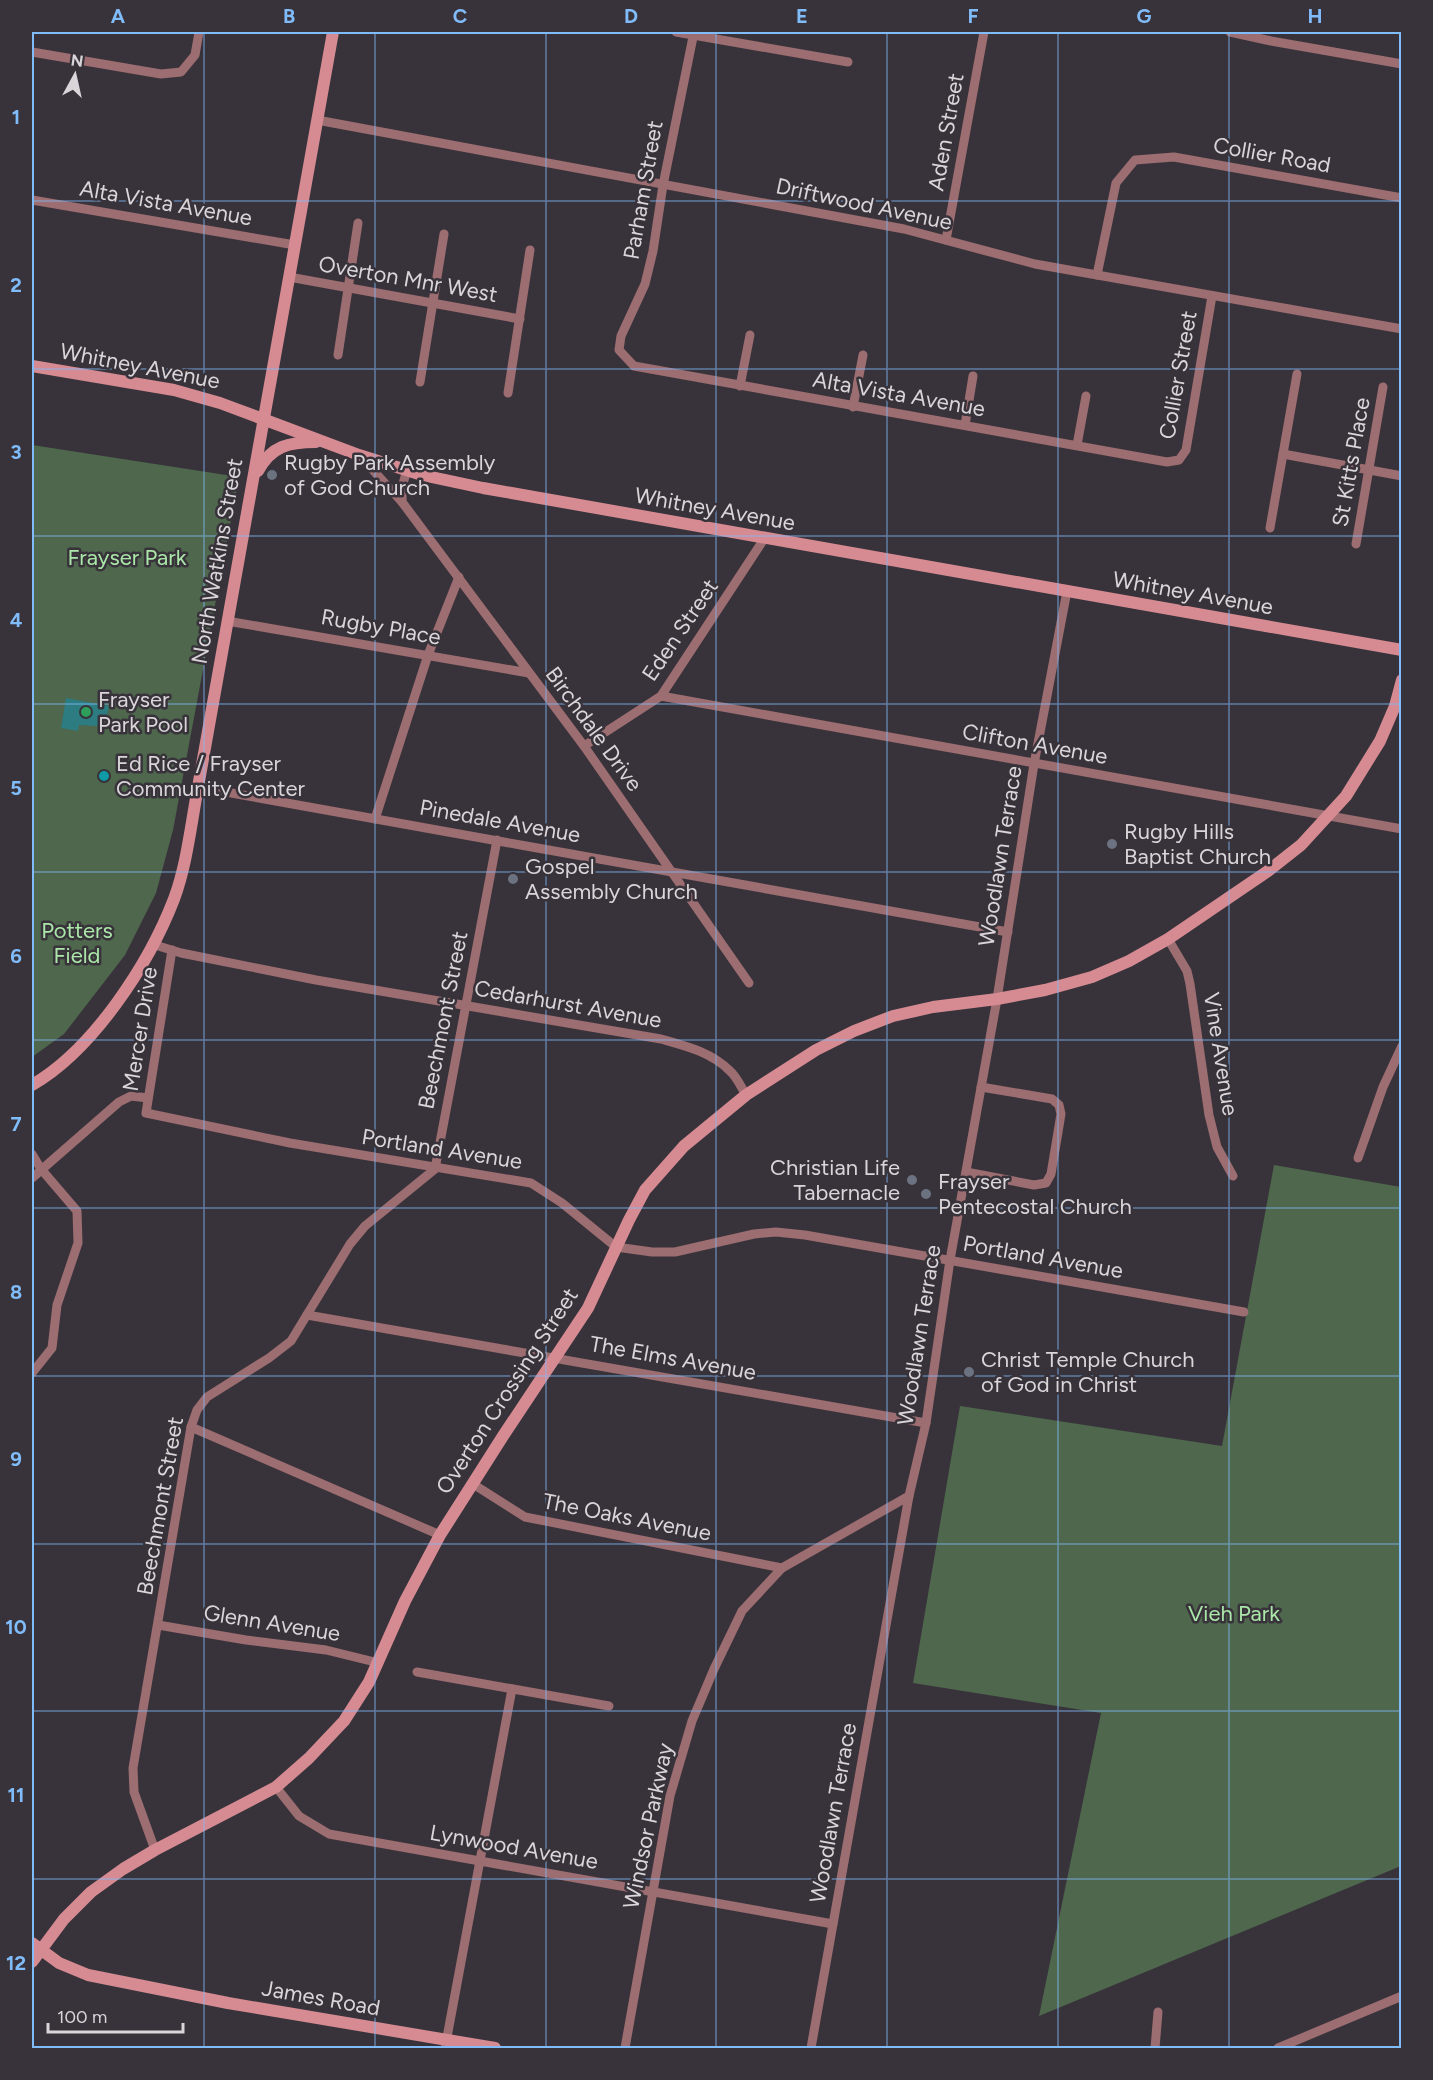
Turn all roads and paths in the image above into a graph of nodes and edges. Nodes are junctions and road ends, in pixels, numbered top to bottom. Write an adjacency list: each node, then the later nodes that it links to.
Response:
1 (200, 32): 8 (street)
2 (333, 32): 11 (main road, North Watkins Street)
3 (676, 32): 6 (street)
4 (984, 32): 17 (street, Aden Street)
5 (1230, 32): 7 (street)
6 (694, 33): 9 (street); 12 (street, Parham Street)
7 (1272, 36): 10 (street)
8 (32, 52)
9 (848, 62)
10 (1401, 64)
11 (317, 120): 12 (street, Driftwood Avenue); 18 (main road, North Watkins Street)
12 (663, 185): 17 (street, Driftwood Avenue); 28 (street, Parham Street)
13 (1401, 198): 20 (street, Collier Road)
14 (32, 200): 18 (street, Alta Vista Avenue)
15 (358, 223): 22 (street)
16 (444, 234): 24 (street)
17 (946, 240): 20 (street, Driftwood Avenue)
18 (295, 245): 21 (main road, North Watkins Street)
19 (531, 250): 25 (street)
20 (1097, 275): 23 (street, Driftwood Avenue)
21 (289, 277): 22 (street, Overton Mnr West); 40 (main road, North Watkins Street)
22 (348, 288): 24 (street, Overton Mnr West); 29 (street)
23 (1212, 296): 26 (street, Driftwood Avenue); 46 (street, Collier Street)
24 (433, 303): 25 (street, Overton Mnr West); 34 (street)
25 (520, 319): 37 (street)
26 (1401, 329)
27 (750, 335): 35 (street)
28 (619, 351): 35 (street, Alta Vista Avenue)
29 (338, 355)
30 (863, 355): 39 (street)
31 (32, 366): 40 (main road, Whitney Avenue)
32 (1297, 374): 44 (street)
33 (973, 376): 41 (street)
34 (420, 382)
35 (740, 386): 39 (street, Alta Vista Avenue)
36 (1383, 387): 48 (street, St Kitts Place)
37 (508, 393)
38 (1086, 396): 43 (street)
39 (853, 407): 41 (street, Alta Vista Avenue)
40 (264, 419): 42 (main road, Whitney Avenue); 50 (main road, North Watkins Street)
41 (965, 426): 43 (street, Alta Vista Avenue)
42 (324, 441): 45 (main road, Whitney Avenue); 50 (main road)
43 (1077, 445): 46 (street, Alta Vista Avenue)
44 (1283, 454): 48 (street); 52 (street)
45 (359, 455): 47 (main road, Whitney Avenue); 51 (street, Birchdale Drive)
46 (1179, 460)
47 (406, 470): 51 (street); 53 (main road, Whitney Avenue)
48 (1369, 470): 49 (street); 54 (street, St Kitts Place)
49 (1401, 476)
50 (253, 480): 57 (main road, North Watkins Street)
51 (402, 501): 55 (street, Birchdale Drive)
52 (1270, 528)
53 (764, 539): 56 (main road, Whitney Avenue); 62 (street, Eden Street)
54 (1356, 544)
55 (459, 577): 59 (street); 60 (street, Birchdale Drive)
56 (1067, 591): 58 (main road, Whitney Avenue); 64 (street, Woodlawn Terrace)
57 (227, 621): 59 (street, Rugby Place); 65 (main road, North Watkins Street)
58 (1401, 650)
59 (428, 655): 60 (street, Rugby Place); 67 (street)
60 (530, 673): 63 (street, Birchdale Drive)
61 (1401, 680): 66 (main road, Overton Crossing Street)
62 (661, 696): 63 (street, Eden Street); 64 (street, Clifton Avenue)
63 (584, 746): 70 (street, Birchdale Drive)
64 (1034, 764): 66 (street, Clifton Avenue); 71 (street, Woodlawn Terrace)
65 (198, 787): 67 (street, Pinedale Avenue); 73 (main road, North Watkins Street)
66 (1329, 816): 68 (street, Clifton Avenue); 72 (main road, Overton Crossing Street)
67 (375, 819): 69 (street, Pinedale Avenue)
68 (1401, 829)
69 (497, 840): 70 (street, Pinedale Avenue); 77 (street, Beechmont Street)
70 (672, 874): 71 (street, Pinedale Avenue); 75 (street, Birchdale Drive)
71 (1008, 932): 76 (street, Woodlawn Terrace)
72 (1168, 939): 76 (main road, Overton Crossing Street); 89 (street, Vine Avenue)
73 (152, 944): 74 (street, Cedarhurst Avenue); 79 (main road, North Watkins Street)
74 (172, 950): 77 (street, Cedarhurst Avenue); 82 (street, Mercer Drive)
75 (749, 983)
76 (997, 999): 80 (street, Woodlawn Terrace); 81 (main road, Overton Crossing Street)
77 (464, 1006): 81 (street, Cedarhurst Avenue); 86 (street, Beechmont Street)
78 (1401, 1046): 85 (street)
79 (32, 1085)
80 (981, 1087): 88 (street, Woodlawn Terrace); 88 (street)
81 (746, 1095): 91 (main road, Overton Crossing Street)
82 (148, 1098): 83 (street, Mercer Drive); 87 (street)
83 (146, 1113): 86 (street, Portland Avenue)
84 (32, 1154): 87 (street)
85 (1358, 1158)
86 (435, 1168): 91 (street, Portland Avenue); 94 (street, Beechmont Street)
87 (41, 1169): 90 (street); 96 (street)
88 (966, 1172): 92 (street, Woodlawn Terrace)
89 (1233, 1176)
90 (32, 1178)
91 (616, 1247): 92 (street, Portland Avenue); 95 (main road, Overton Crossing Street)
92 (950, 1260): 93 (street, Portland Avenue); 97 (street, Woodlawn Terrace)
93 (1244, 1312)
94 (307, 1315): 95 (street, The Elms Avenue); 98 (street, Beechmont Street)
95 (555, 1357): 97 (street, The Elms Avenue); 99 (main road, Overton Crossing Street)
96 (32, 1372)
97 (926, 1423): 100 (street, Woodlawn Terrace)
98 (191, 1427): 101 (street); 103 (street, Beechmont Street)
99 (473, 1484): 101 (main road, Overton Crossing Street); 102 (street, The Oaks Avenue)
100 (909, 1496): 102 (street, Windsor Parkway); 112 (street, Woodlawn Terrace)
101 (440, 1535): 104 (main road, Overton Crossing Street)
102 (782, 1568): 111 (street, Windsor Parkway)
103 (158, 1624): 104 (street, Glenn Avenue); 109 (street, Beechmont Street)
104 (379, 1663): 108 (main road, Overton Crossing Street)
105 (417, 1672): 106 (street)
106 (512, 1689): 107 (street); 110 (street)
107 (609, 1706)
108 (276, 1787): 109 (main road, Overton Crossing Street); 110 (street, Lynwood Avenue)
109 (155, 1850): 113 (main road, Overton Crossing Street)
110 (478, 1861): 111 (street, Lynwood Avenue); 117 (street)
111 (653, 1891): 112 (street, Lynwood Avenue); 119 (street, Windsor Parkway)
112 (833, 1924): 120 (street, Woodlawn Terrace)
113 (36, 1946): 114 (main road, Overton Crossing Street); 117 (main road, James Road)
114 (32, 1962)
115 (1401, 1996): 122 (street)
116 (1158, 2012): 121 (street)
117 (446, 2044): 118 (main road, James Road)
118 (495, 2049)
119 (625, 2049)
120 (812, 2049)
121 (1155, 2049)
122 (1278, 2049)

